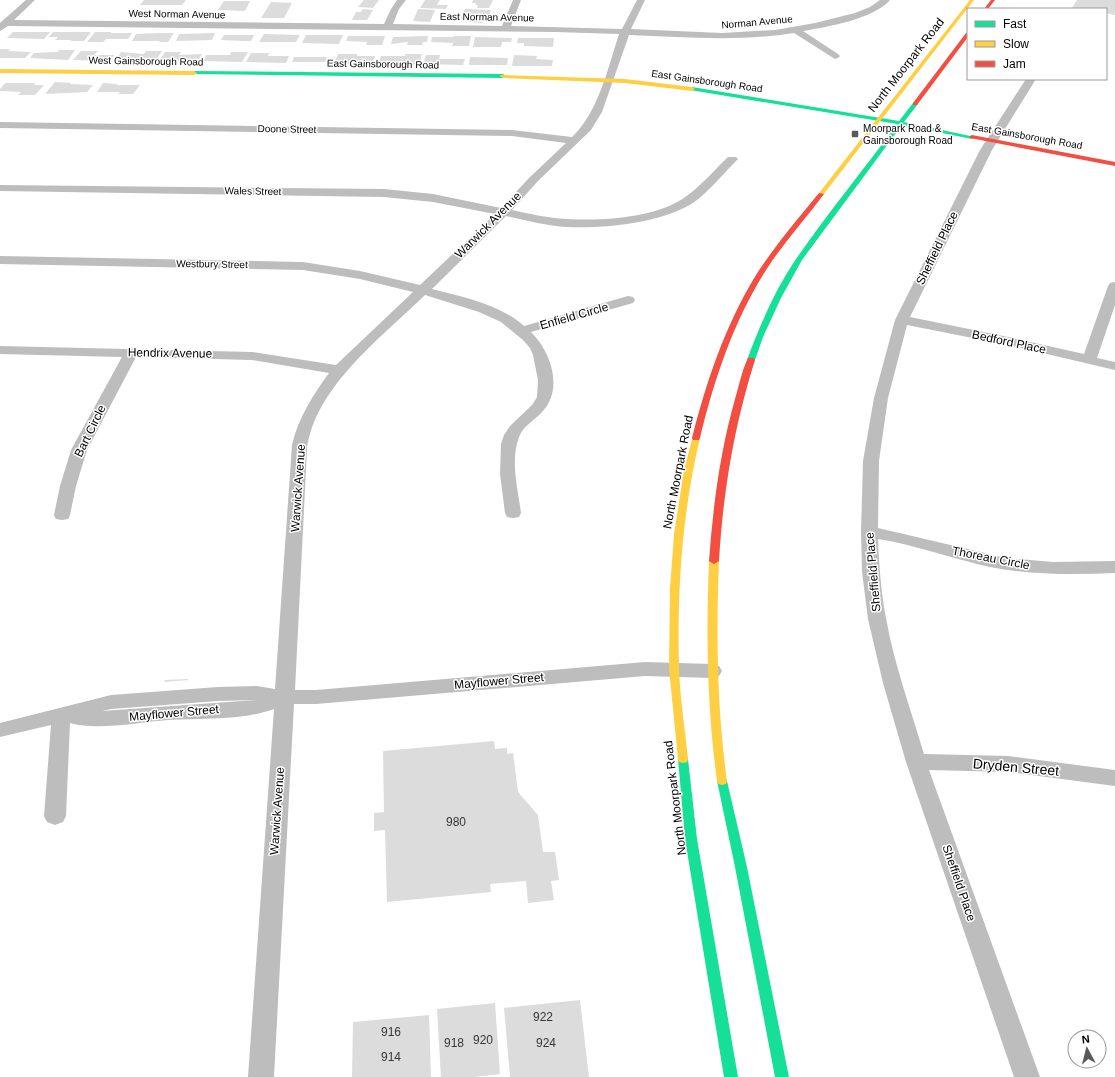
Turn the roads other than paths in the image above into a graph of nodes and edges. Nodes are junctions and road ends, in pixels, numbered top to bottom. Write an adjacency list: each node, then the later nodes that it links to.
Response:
1 (31, 0): 9 (street)
2 (402, 0): 11 (street)
3 (518, 0): 12 (street)
4 (641, 0): 14 (street, Warwick Avenue)
5 (886, 0): 13 (street, Norman Avenue)
6 (972, 0): 21 (main road, North Moorpark Road)
7 (993, 0): 8 (main road)
8 (987, 8)
9 (2, 26): 10 (street, West Norman Avenue)
10 (350, 27): 11 (street, East Norman Avenue)
11 (387, 28): 12 (street, East Norman Avenue)
12 (506, 28): 14 (street, East Norman Avenue)
13 (796, 30): 14 (street, Norman Avenue); 16 (street)
14 (625, 32): 19 (street, Warwick Avenue)
15 (967, 35): 22 (main road)
16 (835, 56)
17 (0, 71): 18 (main road, West Gainsborough Road)
18 (291, 74): 19 (main road, East Gainsborough Road)
19 (608, 80): 21 (main road, East Gainsborough Road); 24 (street, Warwick Avenue)
20 (1030, 80): 25 (street, Sheffield Place)
21 (878, 119): 22 (main road, East Gainsborough Road); 45 (main road, North Moorpark Road)
22 (900, 123): 25 (main road, East Gainsborough Road); 46 (main road)
23 (0, 125): 24 (street, Doone Street)
24 (574, 141): 29 (street, Warwick Avenue)
25 (993, 141): 27 (main road, East Gainsborough Road); 34 (street, Sheffield Place)
26 (732, 159): 29 (street, Wales Street)
27 (1115, 164)
28 (0, 188): 29 (street, Wales Street)
29 (504, 212): 32 (street, Warwick Avenue)
30 (0, 260): 32 (street, Westbury Street)
31 (1115, 286): 38 (street)
32 (421, 289): 35 (street, Westbury Street); 40 (street, Warwick Avenue)
33 (628, 300): 35 (street, Enfield Circle)
34 (902, 320): 38 (street, Bedford Place); 43 (street, Sheffield Place)
35 (520, 331): 41 (street, Westbury Street)
36 (0, 350): 37 (street, Hendrix Avenue)
37 (131, 353): 40 (street, Hendrix Avenue); 42 (street, Bart Circle)
38 (1089, 360): 39 (street, Bedford Place)
39 (1115, 366)
40 (339, 370): 47 (street, Warwick Avenue)
41 (513, 512)
42 (62, 515)
43 (869, 532): 44 (street, Thoreau Circle); 50 (street, Sheffield Place)
44 (1115, 567)
45 (674, 669): 46 (street, Mayflower Street); 47 (street, Mayflower Street); 54 (main road, North Moorpark Road)
46 (712, 671): 55 (main road)
47 (285, 697): 48 (street, Mayflower Street); 53 (street, Warwick Avenue)
48 (61, 716): 49 (street, Mayflower Street); 52 (street)
49 (0, 730)
50 (916, 762): 51 (street, Dryden Street); 56 (street, Sheffield Place)
51 (1115, 778)
52 (55, 816)
53 (261, 1077)
54 (731, 1077)
55 (782, 1077)
56 (1027, 1077)

